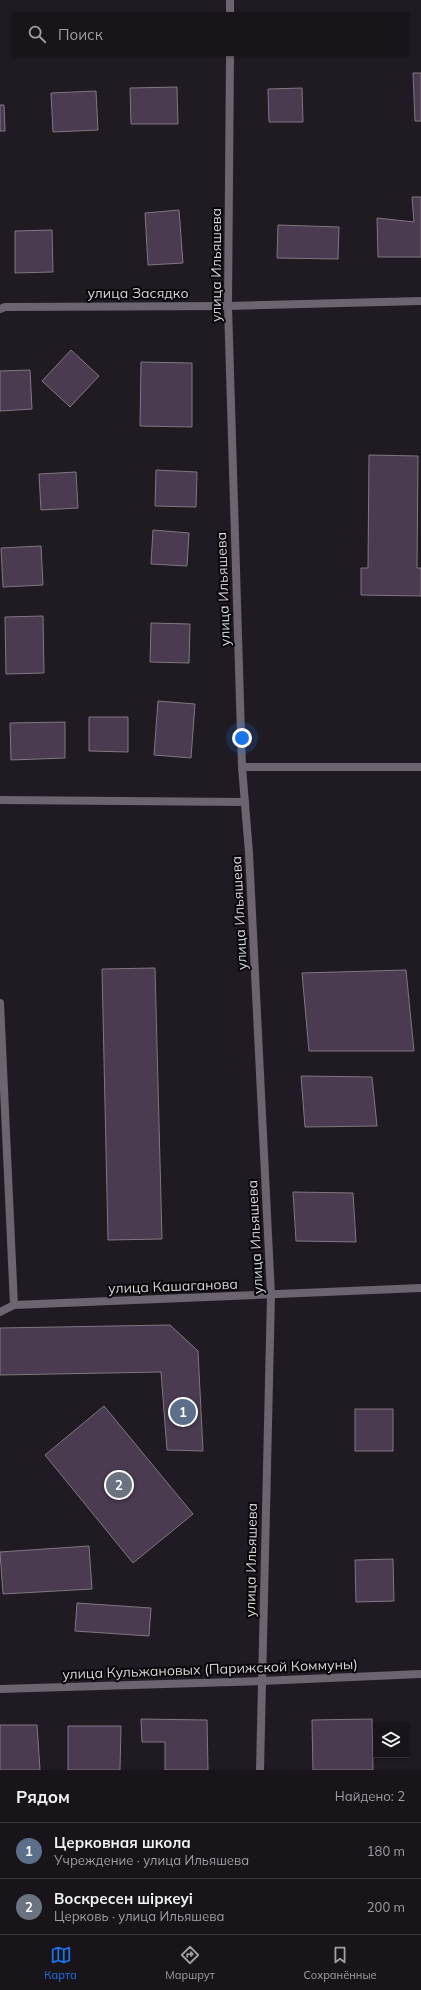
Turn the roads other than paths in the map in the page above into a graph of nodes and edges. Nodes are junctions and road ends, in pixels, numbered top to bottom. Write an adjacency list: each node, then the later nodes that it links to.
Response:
1 (230, 0): 2 (street)
2 (230, 12)
3 (230, 56): 5 (street, улица Ильяшева)
4 (421, 301): 5 (street, улица Засядко)
5 (228, 306): 6 (street, улица Засядко); 7 (street, улица Ильяшева)
6 (0, 308)
7 (242, 767): 8 (street); 10 (street, улица Ильяшева)
8 (421, 767)
9 (0, 800): 10 (street)
10 (245, 802): 13 (street, улица Ильяшева)
11 (0, 1003): 14 (street)
12 (421, 1288): 13 (street, улица Кашаганова)
13 (271, 1295): 14 (street, улица Кашаганова); 17 (street, улица Ильяшева)
14 (14, 1305): 15 (street, улица Кашаганова)
15 (0, 1312)
16 (421, 1674): 17 (street, улица Кульжановых (Парижской Коммуны))
17 (261, 1681): 18 (street, улица Кульжановых (Парижской Коммуны)); 19 (street, улица Ильяшева)
18 (0, 1689)
19 (260, 1770)

